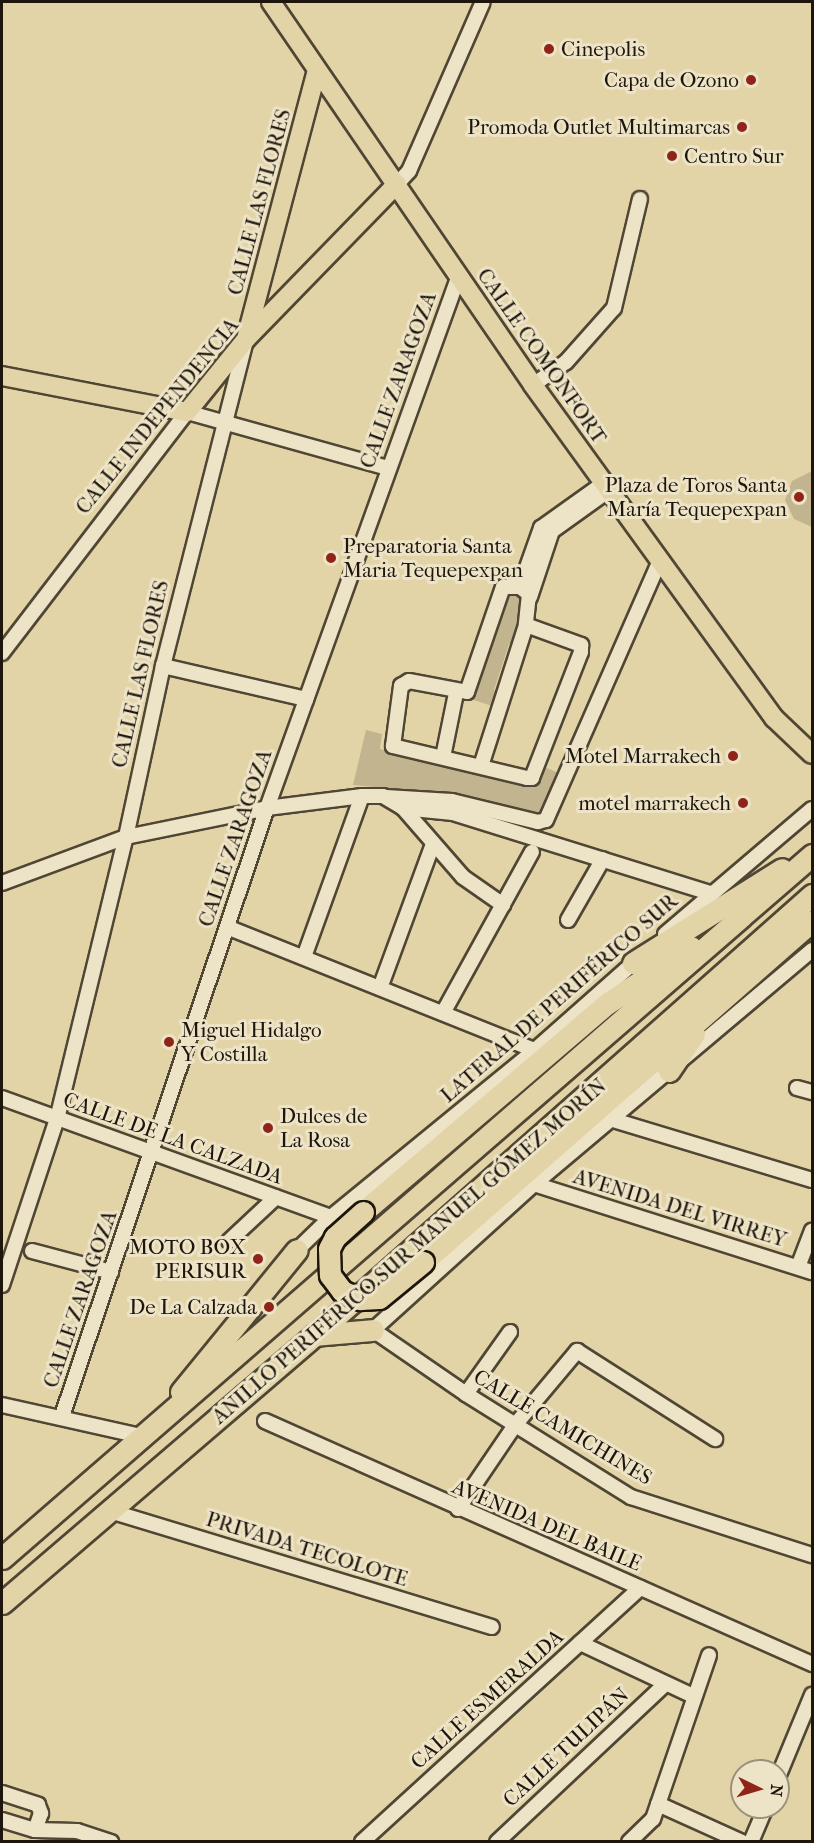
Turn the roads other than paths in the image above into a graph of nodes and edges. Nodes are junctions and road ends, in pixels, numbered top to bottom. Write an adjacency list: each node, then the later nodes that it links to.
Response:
1 (271, 2): 3 (main road, CALLE COMONFORT)
2 (483, 2): 4 (street, CALLE INDEPENDENCIA)
3 (317, 70): 4 (main road, CALLE COMONFORT); 7 (main road, CALLE LAS FLORES)
4 (397, 184): 6 (main road, CALLE COMONFORT); 7 (main road, CALLE INDEPENDENCIA)
5 (640, 199): 9 (street)
6 (458, 278): 9 (main road, CALLE COMONFORT); 12 (street, CALLE ZARAGOZA)
7 (247, 338): 10 (main road, CALLE INDEPENDENCIA); 11 (street, CALLE LAS FLORES)
8 (2, 376): 10 (main road)
9 (532, 385): 13 (main road, CALLE COMONFORT)
10 (187, 412): 11 (street); 18 (street, CALLE INDEPENDENCIA)
11 (227, 422): 12 (street); 19 (street, CALLE LAS FLORES)
12 (388, 468): 21 (street, CALLE ZARAGOZA)
13 (607, 486): 14 (main road, CALLE COMONFORT); 15 (street); 16 (street)
14 (660, 560): 22 (main road, CALLE COMONFORT); 26 (street)
15 (520, 586): 16 (street); 20 (street)
16 (530, 597): 17 (street)
17 (526, 626): 24 (street); 24 (street)
18 (2, 653)
19 (163, 666): 21 (street); 30 (street, CALLE LAS FLORES)
20 (456, 693): 23 (street); 23 (street)
21 (306, 699): 27 (street, CALLE ZARAGOZA)
22 (813, 754)
23 (443, 758): 24 (street)
24 (481, 766)
25 (362, 796): 26 (street); 27 (street); 45 (street)
26 (383, 796): 28 (street)
27 (267, 808): 30 (street); 43 (street, CALLE ZARAGOZA)
28 (403, 808): 31 (street); 35 (street)
29 (813, 809): 37 (street, LATERAL DE PERIFÉRICO SUR)
30 (126, 837): 36 (street); 55 (street, CALLE LAS FLORES)
31 (434, 844): 40 (street); 47 (street)
32 (813, 849): 46 (highway)
33 (532, 852): 40 (street)
34 (813, 855): 39 (highway, ANILLO PERIFÉRICO SUR MANUEL GÓMEZ MORÍN)
35 (603, 859): 37 (street); 41 (street)
36 (2, 884)
37 (710, 892): 46 (street, LATERAL DE PERIFÉRICO SUR)
38 (813, 895): 72 (highway, ANILLO PERIFÉRICO SUR MANUEL GÓMEZ MORÍN)
39 (764, 898): 48 (highway, bridge); 78 (highway, ANILLO PERIFÉRICO SUR MANUEL GÓMEZ MORÍN)
40 (503, 905): 49 (street)
41 (568, 920)
42 (813, 921): 48 (highway)
43 (227, 927): 45 (street); 57 (street, CALLE ZARAGOZA)
44 (813, 950): 51 (street)
45 (304, 957): 47 (street)
46 (633, 963): 50 (street, LATERAL DE PERIFÉRICO SUR)
47 (380, 988): 49 (street)
48 (712, 1008): 51 (highway)
49 (443, 1013): 50 (street)
50 (535, 1050): 61 (street, LATERAL DE PERIFÉRICO SUR)
51 (669, 1071): 56 (street)
52 (797, 1088): 53 (street)
53 (813, 1092)
54 (2, 1098): 55 (street, CALLE DE LA CALZADA)
55 (57, 1119): 57 (street, CALLE DE LA CALZADA); 69 (street, CALLE LAS FLORES)
56 (610, 1119): 58 (street); 59 (street)
57 (152, 1153): 60 (street, CALLE DE LA CALZADA); 67 (street, CALLE ZARAGOZA)
58 (813, 1180)
59 (534, 1184): 66 (street, AVENIDA DEL VIRREY); 70 (street)
60 (276, 1197): 61 (street, CALLE DE LA CALZADA); 63 (street)
61 (332, 1217): 64 (street, LATERAL DE PERIFÉRICO SUR)
62 (813, 1231): 66 (street)
63 (229, 1241)
64 (297, 1250): 78 (highway)
65 (32, 1251): 67 (street)
66 (798, 1268): 68 (street, AVENIDA DEL VIRREY)
67 (111, 1272): 75 (street, CALLE ZARAGOZA)
68 (813, 1272)
69 (2, 1285)
70 (373, 1330): 72 (highway); 73 (street, CALLE CAMICHINES)
71 (510, 1332): 73 (street)
72 (315, 1335): 81 (highway, ANILLO PERIFÉRICO SUR MANUEL GÓMEZ MORÍN)
73 (466, 1394): 77 (street, CALLE CAMICHINES)
74 (2, 1405): 75 (street)
75 (62, 1416): 78 (street)
76 (265, 1421): 80 (street, AVENIDA DEL BAILE)
77 (515, 1425): 79 (street); 80 (street); 82 (street, CALLE CAMICHINES)
78 (145, 1437): 83 (highway, ANILLO PERIFÉRICO SUR MANUEL GÓMEZ MORÍN)
79 (715, 1439)
80 (458, 1509): 84 (street, AVENIDA DEL BAILE)
81 (110, 1511): 85 (highway, ANILLO PERIFÉRICO SUR MANUEL GÓMEZ MORÍN); 86 (street, PRIVADA TECOLOTE)
82 (813, 1555)
83 (2, 1558)
84 (640, 1588): 87 (street, CALLE ESMERALDA); 89 (street, AVENIDA DEL BAILE)
85 (2, 1603)
86 (492, 1627)
87 (580, 1643): 90 (street); 101 (street, CALLE ESMERALDA)
88 (709, 1655): 92 (street)
89 (813, 1664)
90 (665, 1684): 92 (street); 102 (street, CALLE TULIPÁN)
91 (813, 1695): 93 (street)
92 (693, 1696): 95 (street)
93 (786, 1759)
94 (2, 1793): 98 (street)
95 (658, 1803): 103 (street); 104 (street)
96 (761, 1819): 105 (street)
97 (2, 1820): 98 (street)
98 (39, 1834): 99 (street)
99 (57, 1836): 100 (street)
100 (111, 1842)
101 (362, 1842)
102 (497, 1842)
103 (629, 1842)
104 (742, 1842)
105 (751, 1842)

